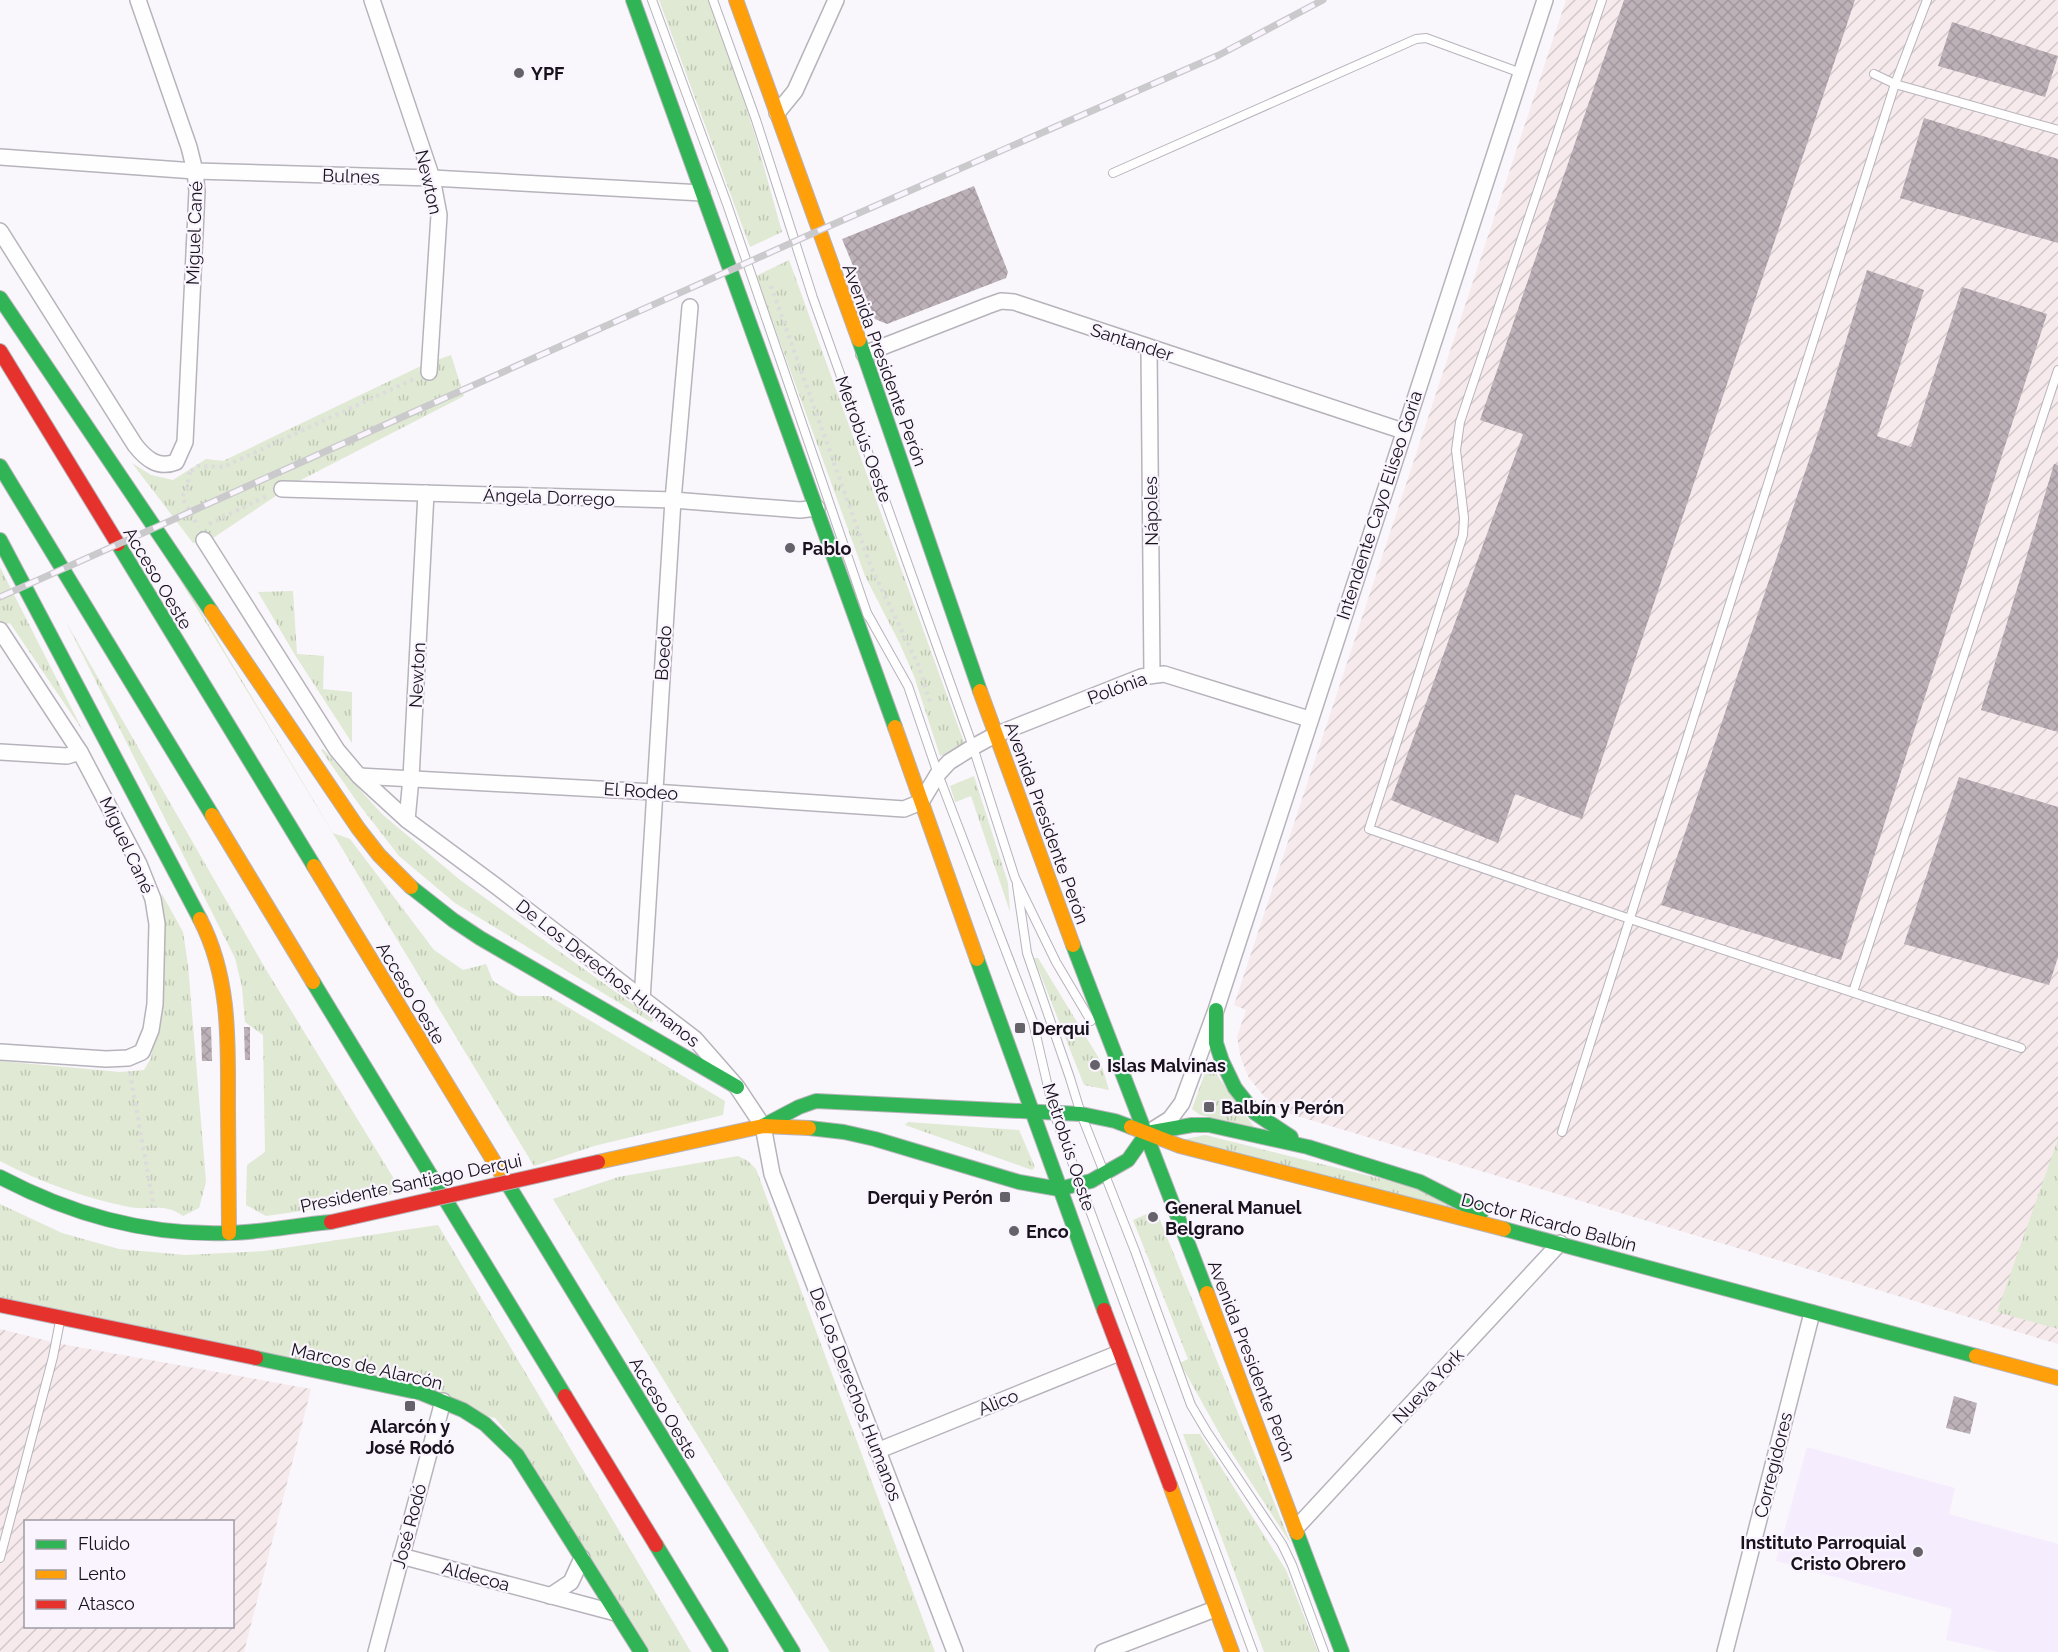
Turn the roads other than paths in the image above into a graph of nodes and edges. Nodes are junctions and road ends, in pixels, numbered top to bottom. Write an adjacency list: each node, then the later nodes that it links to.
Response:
1 (138, 0): 17 (street, Miguel Cané)
2 (372, 0): 19 (street, Newton)
3 (633, 0): 20 (main road)
4 (652, 0): 37 (lane, Metrobús Oeste)
5 (713, 0): 44 (lane, Metrobús Oeste)
6 (736, 0): 14 (main road, Avenida Presidente Perón)
7 (836, 0): 14 (street)
8 (1545, 0): 11 (street, Intendente Cayo Eliseo Goria)
9 (1602, 0): 54 (lane)
10 (1927, 0): 13 (lane)
11 (1521, 73): 18 (lane); 29 (street, Intendente Cayo Eliseo Goria)
12 (1874, 74): 13 (lane)
13 (1895, 84): 15 (lane); 54 (lane)
14 (777, 113): 26 (main road, Avenida Presidente Perón)
15 (2058, 130)
16 (0, 158): 17 (street, Bulnes)
17 (195, 171): 19 (street, Bulnes); 21 (street, Miguel Cané)
18 (1113, 173)
19 (432, 178): 20 (street, Bulnes); 28 (street, Newton)
20 (702, 193): 34 (main road)
21 (0, 231)
22 (0, 298): 61 (main road)
23 (690, 307): 33 (street, Boedo)
24 (1149, 348): 26 (street, Santander); 29 (street, Santander); 40 (street, Nápoles)
25 (0, 351): 93 (main road, Acceso Oeste)
26 (864, 354): 43 (main road, Avenida Presidente Perón)
27 (2058, 370): 55 (lane)
28 (429, 372)
29 (1403, 431): 42 (street, Intendente Cayo Eliseo Goria)
30 (0, 466): 92 (main road)
31 (282, 489): 32 (street, Ángela Dorrego)
32 (426, 493): 33 (street, Ángela Dorrego); 49 (street, Newton)
33 (674, 500): 34 (street, Ángela Dorrego); 50 (street, Boedo)
34 (817, 508): 51 (main road)
35 (0, 540): 74 (main road)
36 (204, 540): 48 (street, De Los Derechos Humanos)
37 (867, 613): 39 (lane, Metrobús Oeste); 47 (lane, Metrobús Oeste)
38 (0, 630): 46 (street, Miguel Cané)
39 (881, 657)
40 (1152, 675): 42 (street, Polónia); 43 (street, Polónia)
41 (891, 691): 51 (lane)
42 (1309, 719): 57 (street, Intendente Cayo Eliseo Goria)
43 (995, 735): 44 (street, Polónia); 60 (main road, Avenida Presidente Perón)
44 (973, 747): 47 (street, Polónia); 53 (lane, Metrobús Oeste)
45 (0, 752): 46 (street)
46 (80, 752): 59 (street, Miguel Cané)
47 (938, 774): 51 (street, Polónia); 63 (lane, Metrobús Oeste)
48 (359, 776): 49 (street, El Rodeo); 52 (street, De Los Derechos Humanos)
49 (411, 778): 50 (street, El Rodeo); 52 (street, Newton)
50 (653, 792): 51 (street, El Rodeo); 56 (street, Boedo)
51 (921, 802): 62 (main road)
52 (407, 820): 56 (street, De Los Derechos Humanos)
53 (1015, 878): 60 (lane, Metrobús Oeste); 64 (lane, Metrobús Oeste)
54 (1630, 919): 55 (lane); 67 (lane)
55 (1853, 992): 58 (lane)
56 (642, 1000): 61 (street, De Los Derechos Humanos)
57 (1216, 1010): 66 (street, Intendente Cayo Eliseo Goria); 68 (main road)
58 (2022, 1048)
59 (0, 1052)
60 (1119, 1068): 66 (main road, Avenida Presidente Perón)
61 (737, 1087): 65 (street, De Los Derechos Humanos)
62 (1031, 1111): 63 (main road, Doctor Ricardo Balbín); 65 (main road, Presidente Santiago Derqui); 72 (main road)
63 (1054, 1113): 64 (main road, Doctor Ricardo Balbín); 71 (lane, Metrobús Oeste)
64 (1081, 1114): 66 (main road, Doctor Ricardo Balbín); 69 (lane, Metrobús Oeste)
65 (763, 1126): 72 (main road, Presidente Santiago Derqui); 74 (main road, Presidente Santiago Derqui, bridge); 82 (street, De Los Derechos Humanos)
66 (1147, 1132): 68 (main road); 69 (main road, Presidente Santiago Derqui); 73 (main road, Doctor Ricardo Balbín); 83 (main road, Avenida Presidente Perón)
67 (1562, 1132)
68 (1308, 1147): 73 (main road)
69 (1104, 1175): 71 (main road, Presidente Santiago Derqui); 98 (lane, Metrobús Oeste)
70 (0, 1177): 74 (main road, Presidente Santiago Derqui)
71 (1080, 1184): 72 (main road, Presidente Santiago Derqui); 97 (lane, Metrobús Oeste)
72 (1059, 1189): 79 (main road)
73 (1518, 1232): 75 (main road, Doctor Ricardo Balbín)
74 (229, 1233)
75 (1560, 1243): 77 (main road, Doctor Ricardo Balbín); 83 (street, Nueva York)
76 (0, 1305): 78 (main road, Marcos de Alarcón)
77 (1812, 1313): 80 (main road, Doctor Ricardo Balbín); 100 (street, Corregidores)
78 (60, 1318): 81 (main road, Marcos de Alarcón); 85 (lane)
79 (1119, 1353): 82 (street, Alico); 88 (main road)
80 (2058, 1378)
81 (443, 1401): 84 (street, José Rodó); 86 (main road, Marcos de Alarcón)
82 (877, 1451): 94 (street, De Los Derechos Humanos)
83 (1296, 1528): 99 (main road, Avenida Presidente Perón)
84 (401, 1556): 87 (street, Aldecoa); 90 (street, José Rodó)
85 (0, 1558)
86 (582, 1558): 87 (street); 89 (main road, Marcos de Alarcón)
87 (550, 1596): 89 (street, Aldecoa)
88 (1215, 1609): 95 (street); 96 (main road)
89 (616, 1613): 91 (main road, Marcos de Alarcón)
90 (376, 1652)
91 (641, 1652)
92 (721, 1652)
93 (792, 1652)
94 (955, 1652)
95 (1103, 1652)
96 (1232, 1652)
97 (1253, 1652)
98 (1324, 1652)
99 (1342, 1652)
100 (1725, 1652)

